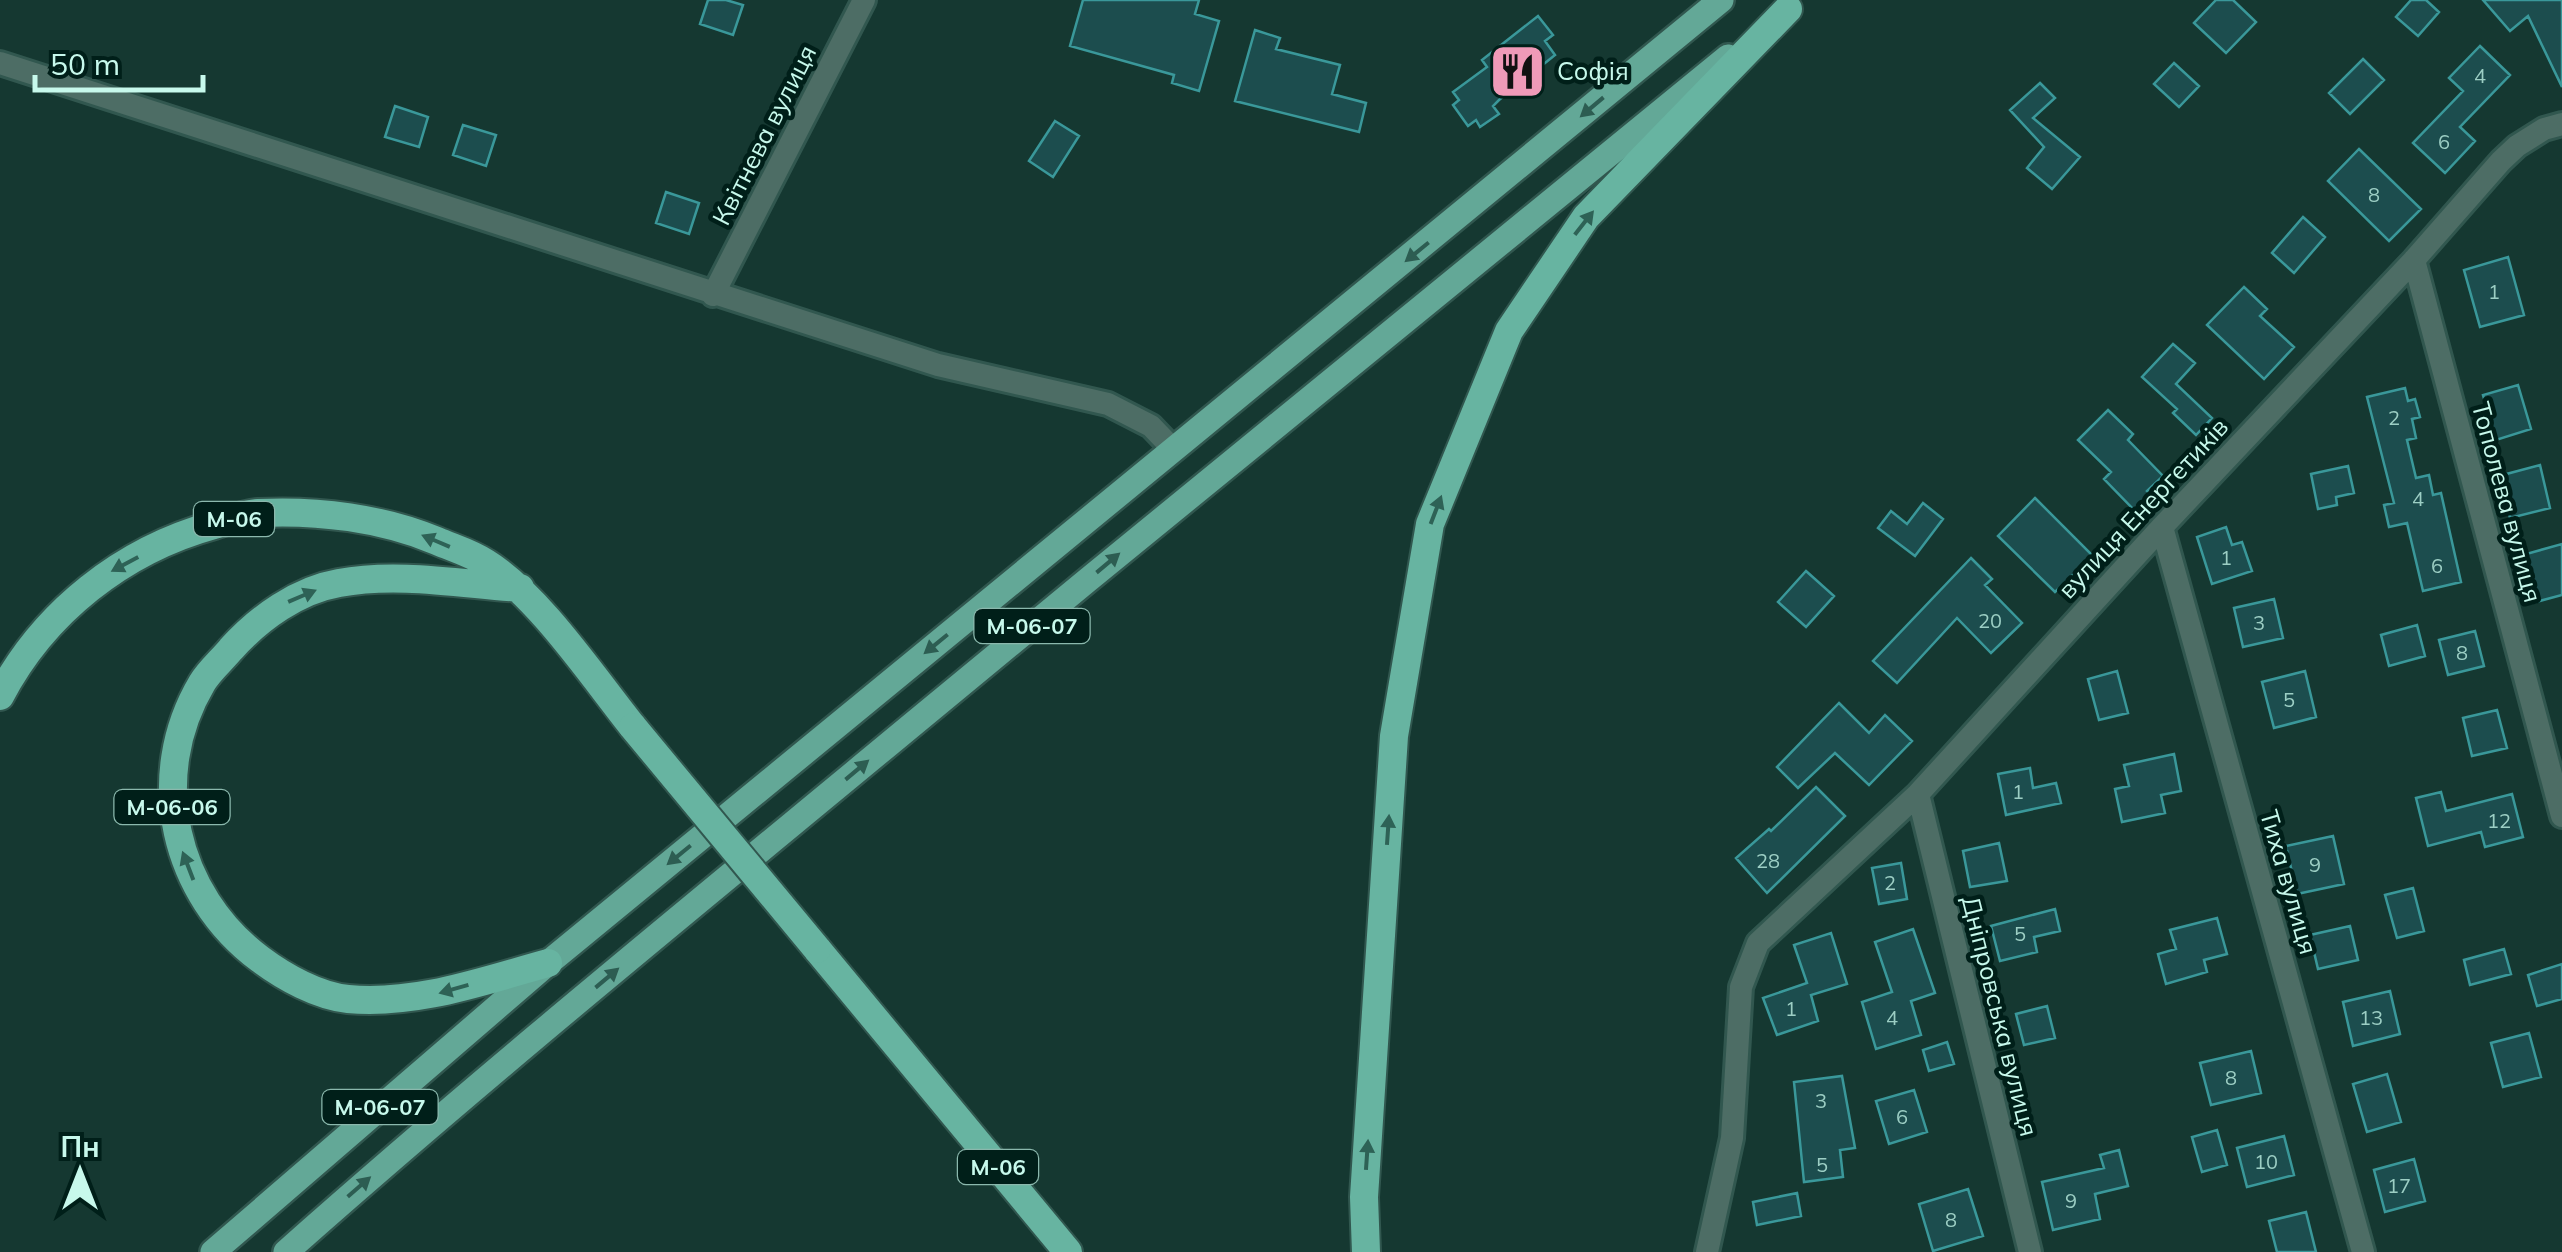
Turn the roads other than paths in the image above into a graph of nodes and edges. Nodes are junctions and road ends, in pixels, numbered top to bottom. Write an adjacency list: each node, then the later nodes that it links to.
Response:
1 (864, 0): 7 (street, Квітнева вулиця)
2 (1721, 0): 8 (main road, М-06-07, one-way to 8)
3 (1793, 4): 16 (main road, М-06-07, one-way to 3); 18 (highway, one-way to 3)
4 (0, 63): 7 (street)
5 (2562, 124): 6 (street, вулиця Енергетиків)
6 (2414, 260): 9 (street, вулиця Енергетиків); 13 (street, Тополева вулиця)
7 (713, 295): 8 (street)
8 (1174, 449): 14 (main road, М-06-07, one-way to 14)
9 (2162, 527): 12 (street, вулиця Енергетиків); 21 (street, Тиха вулиця)
10 (520, 588): 11 (highway, М-06, one-way to 11); 14 (highway, М-06-06, one-way to 10); 17 (highway, М-06, bridge)
11 (0, 696)
12 (1918, 794): 19 (street, вулиця Енергетиків); 20 (street, Дніпровська вулиця)
13 (2562, 816)
14 (548, 962): 15 (main road, М-06-07)
15 (213, 1252)
16 (286, 1252)
17 (1068, 1252)
18 (1366, 1252)
19 (1707, 1252)
20 (2030, 1252)
21 (2363, 1252)

